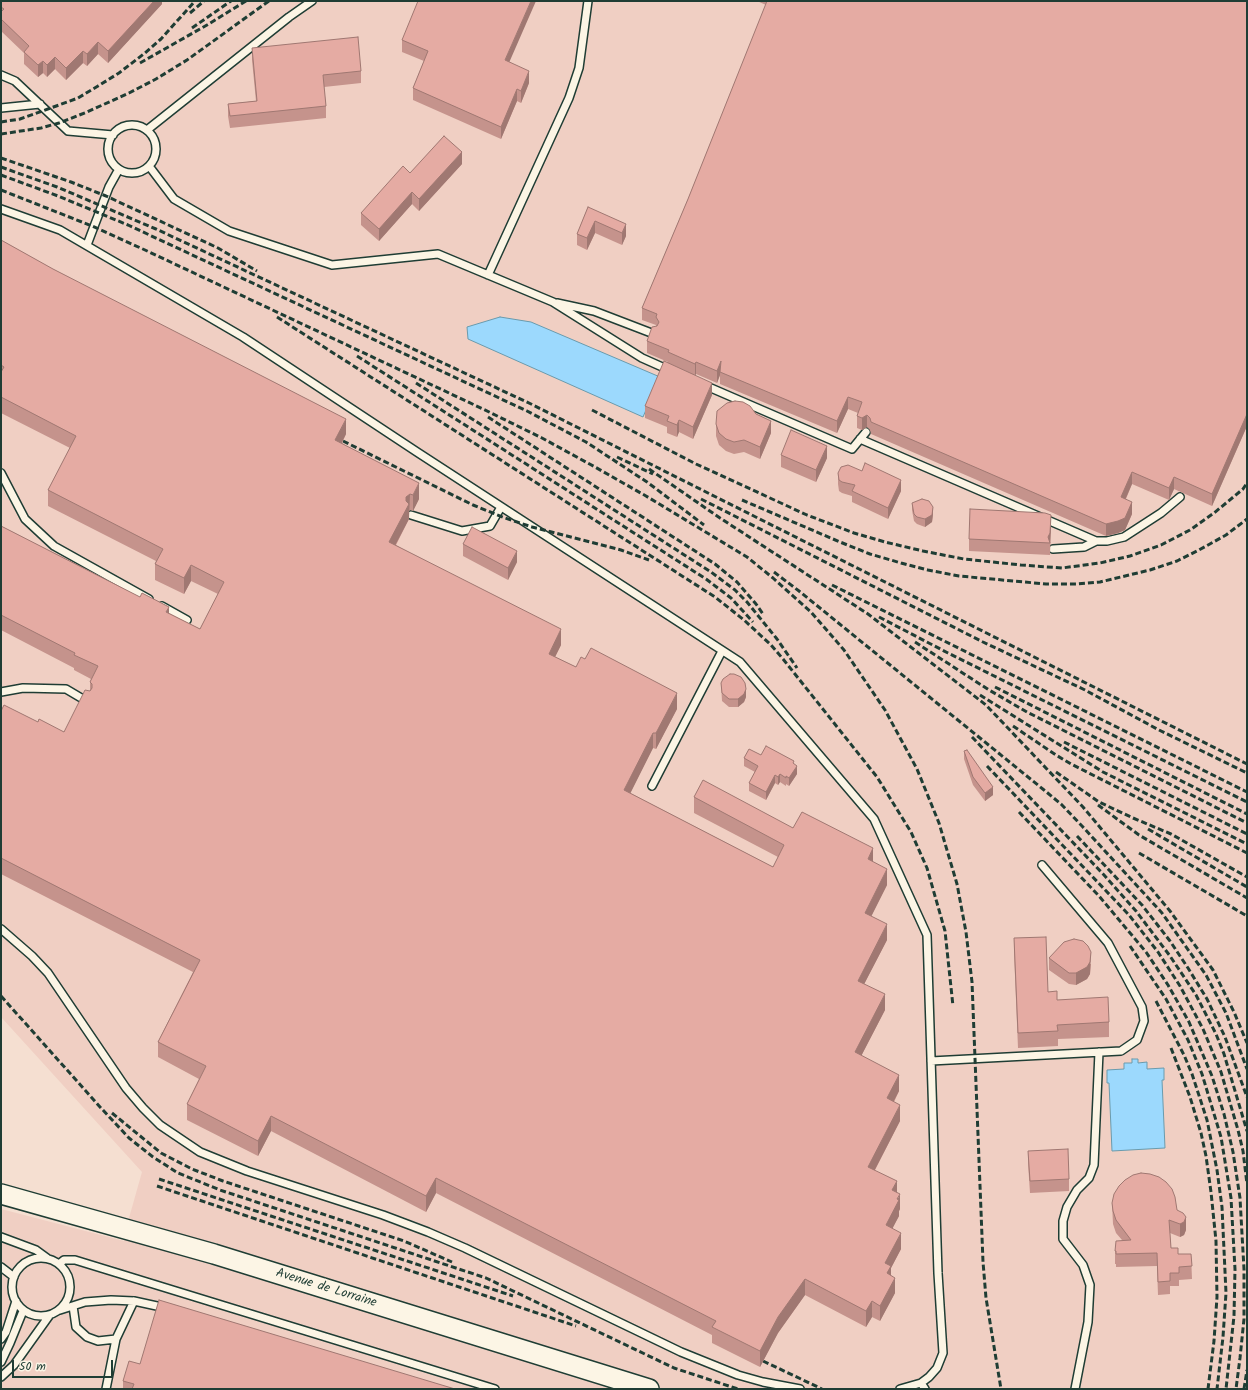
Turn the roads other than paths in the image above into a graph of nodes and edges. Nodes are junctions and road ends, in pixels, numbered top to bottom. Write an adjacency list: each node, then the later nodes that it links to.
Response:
1 (312, 1): 6 (lane)
2 (588, 1): 14 (lane)
3 (1, 75): 4 (lane)
4 (40, 104): 5 (lane); 7 (lane)
5 (1, 108)
6 (147, 130): 7 (lane); 8 (lane)
7 (113, 135): 9 (lane)
8 (149, 166): 9 (lane); 14 (lane)
9 (119, 169): 13 (lane)
10 (1, 209): 12 (lane)
11 (1, 214): 12 (lane)
12 (15, 214): 13 (lane)
13 (87, 245): 23 (lane)
14 (488, 275): 15 (lane)
15 (552, 302): 16 (lane); 17 (lane)
16 (654, 334)
17 (678, 374)
18 (700, 383): 20 (lane)
19 (866, 432): 20 (lane)
20 (860, 439): 25 (lane)
21 (1, 473): 27 (lane)
22 (1180, 497): 25 (lane)
23 (501, 507): 24 (lane); 28 (lane)
24 (411, 515)
25 (1096, 541): 26 (lane)
26 (1053, 549)
27 (187, 620)
28 (722, 651): 31 (lane); 35 (lane)
29 (1, 692): 30 (lane)
30 (88, 702)
31 (652, 786)
32 (1042, 865): 34 (lane)
33 (1, 929): 57 (lane)
34 (1099, 1052): 35 (lane); 59 (lane)
35 (931, 1061): 53 (lane)
36 (1, 1194): 56 (main road, Avenue de Lorraine)
37 (1, 1237): 38 (lane)
38 (49, 1259): 39 (lane); 41 (lane)
39 (59, 1264): 45 (lane); 55 (lane)
40 (1, 1267): 41 (lane)
41 (14, 1277): 42 (lane)
42 (16, 1301): 46 (lane); 49 (lane)
43 (134, 1301): 44 (lane); 47 (lane); 50 (lane)
44 (73, 1306): 45 (lane); 50 (lane)
45 (60, 1310): 48 (lane)
46 (23, 1311): 48 (lane); 51 (lane)
47 (177, 1312)
48 (49, 1316): 52 (lane)
49 (1, 1339)
50 (116, 1339): 54 (lane)
51 (1, 1362)
52 (1, 1377)
53 (923, 1386): 58 (lane)
54 (106, 1389)
55 (495, 1389)
56 (649, 1389)
57 (800, 1389)
58 (900, 1389)
59 (1076, 1389)

